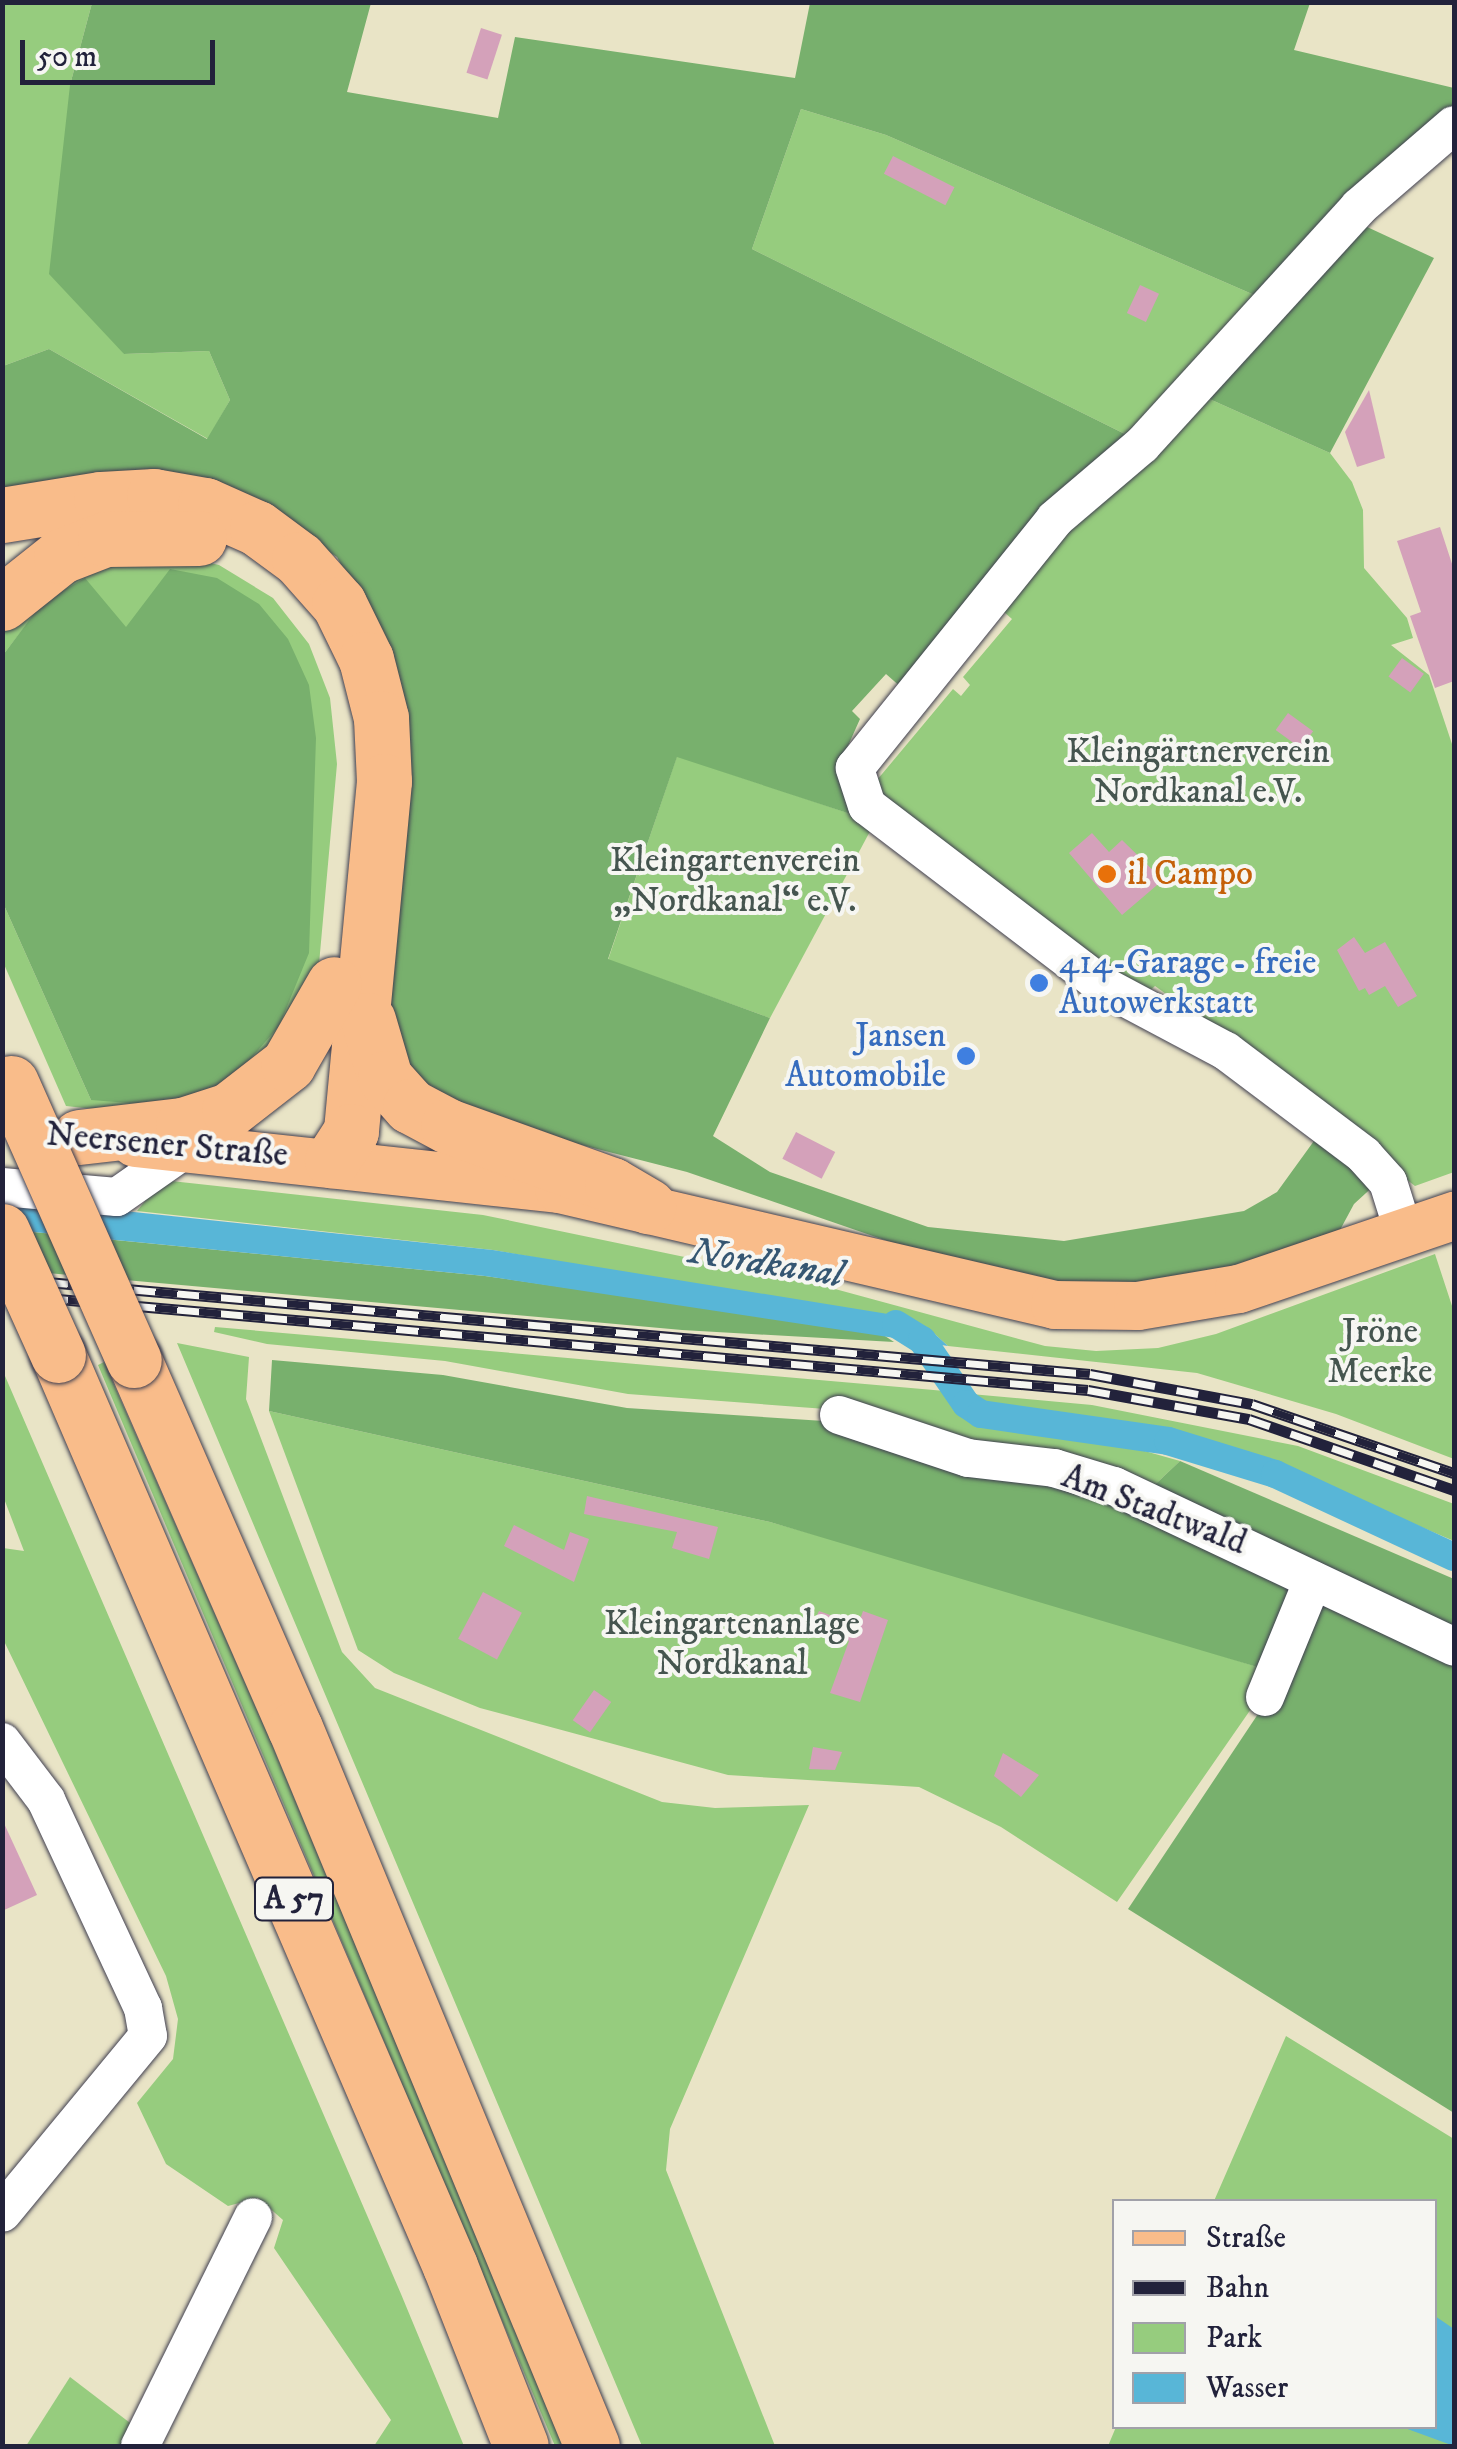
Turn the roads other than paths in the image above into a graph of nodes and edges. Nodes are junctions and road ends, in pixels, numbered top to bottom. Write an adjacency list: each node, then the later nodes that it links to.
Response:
1 (1454, 125): 13 (street)
2 (2, 515): 4 (highway)
3 (2, 603): 4 (highway)
4 (348, 986): 6 (highway); 8 (highway); 10 (highway)
5 (5, 1082): 6 (main road, Neersener Straße); 23 (highway, A 57, bridge)
6 (79, 1137): 7 (main road, Neersener Straße)
7 (187, 1148): 8 (main road, Neersener Straße); 9 (street)
8 (332, 1160): 10 (main road, Neersener Straße)
9 (2, 1187)
10 (648, 1206): 13 (main road, Neersener Straße)
11 (1454, 1216): 13 (main road, Neersener Straße)
12 (2, 1232): 22 (highway, A 57, bridge)
13 (1404, 1233)
14 (839, 1415): 15 (street, Am Stadtwald)
15 (1312, 1580): 16 (street, Am Stadtwald); 17 (street)
16 (1454, 1647)
17 (1265, 1697)
18 (2, 1742): 19 (street)
19 (2, 2213)
20 (253, 2217): 21 (street)
21 (140, 2446)
22 (520, 2446)
23 (592, 2446)

